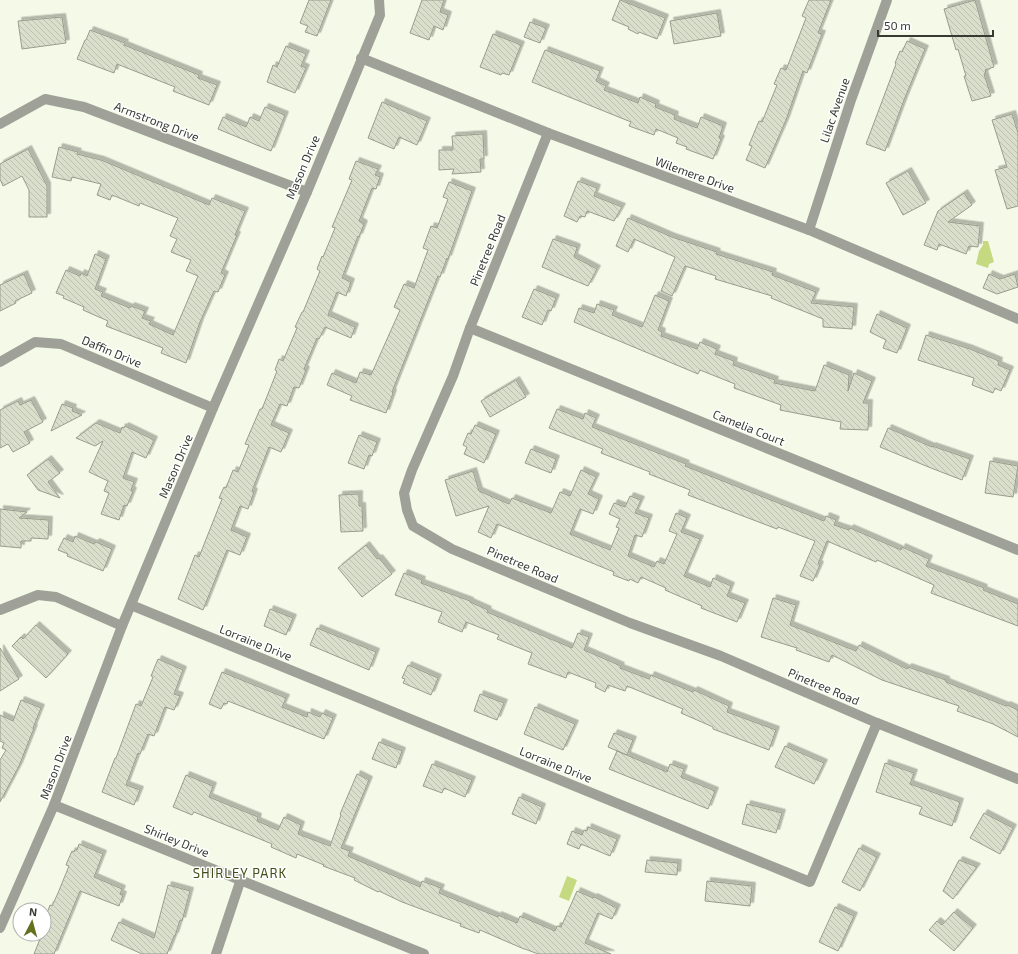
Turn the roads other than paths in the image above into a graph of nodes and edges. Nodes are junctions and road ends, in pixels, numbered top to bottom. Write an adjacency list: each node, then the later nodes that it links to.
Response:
1 (379, 0): 3 (street, Mason Drive)
2 (887, 0): 7 (street, Lilac Avenue)
3 (361, 58): 5 (street, Wilemere Drive); 6 (street, Mason Drive)
4 (0, 124): 6 (street, Armstrong Drive)
5 (548, 133): 7 (street, Wilemere Drive); 9 (street, Pinetree Road)
6 (307, 192): 11 (street, Mason Drive)
7 (809, 230): 8 (street, Wilemere Drive)
8 (1018, 319)
9 (470, 328): 12 (street, Camelia Court); 16 (street, Pinetree Road)
10 (0, 362): 11 (street, Daffin Drive)
11 (213, 408): 13 (street, Mason Drive)
12 (1018, 550)
13 (132, 605): 15 (street, Mason Drive); 16 (street, Lorraine Drive)
14 (0, 610): 15 (street)
15 (122, 626): 18 (street, Mason Drive)
16 (877, 723): 17 (street, Pinetree Road)
17 (1018, 779)
18 (54, 805): 19 (street, Shirley Drive); 20 (street, Mason Drive)
19 (241, 879): 21 (street); 22 (street, Shirley Drive)
20 (0, 928)
21 (216, 954)
22 (424, 954)

